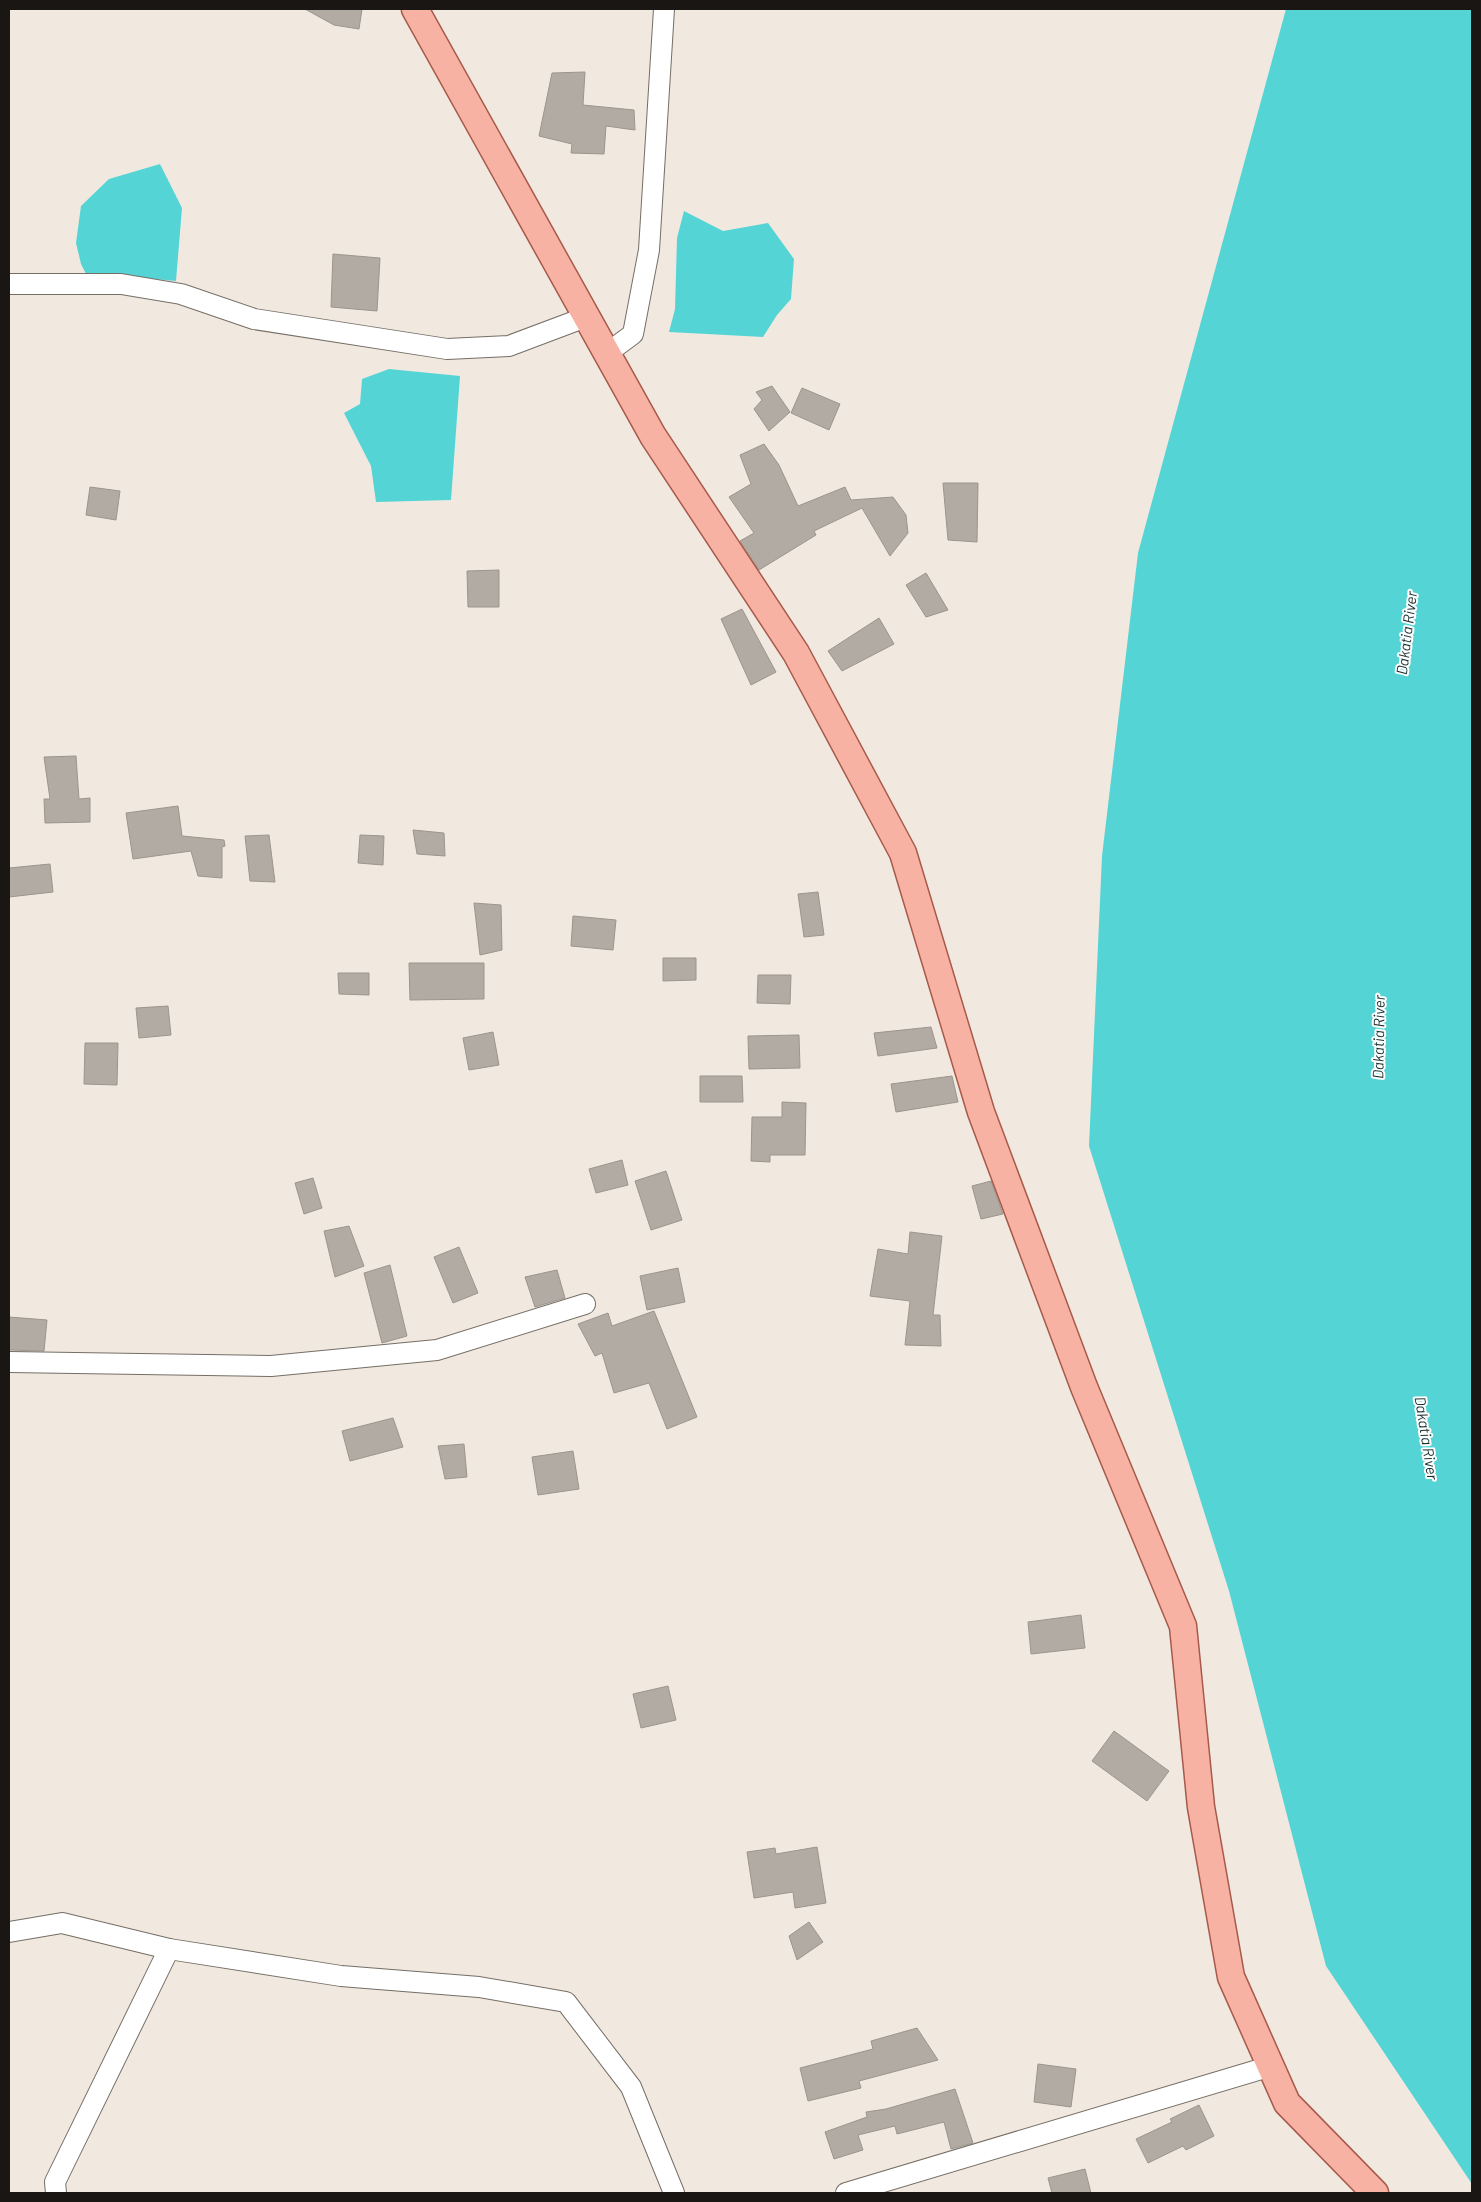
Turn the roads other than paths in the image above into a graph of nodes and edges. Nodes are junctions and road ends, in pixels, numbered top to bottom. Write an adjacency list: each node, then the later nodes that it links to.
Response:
1 (415, 9): 4 (main road)
2 (664, 9): 5 (street)
3 (9, 284): 4 (street)
4 (586, 317): 5 (main road)
5 (607, 354): 10 (main road)
6 (585, 1304): 7 (street)
7 (9, 1362)
8 (9, 1932): 9 (street)
9 (169, 1949): 11 (street); 12 (street)
10 (1271, 2066): 13 (street); 14 (main road)
11 (56, 2193)
12 (674, 2193)
13 (846, 2193)
14 (1375, 2193)

